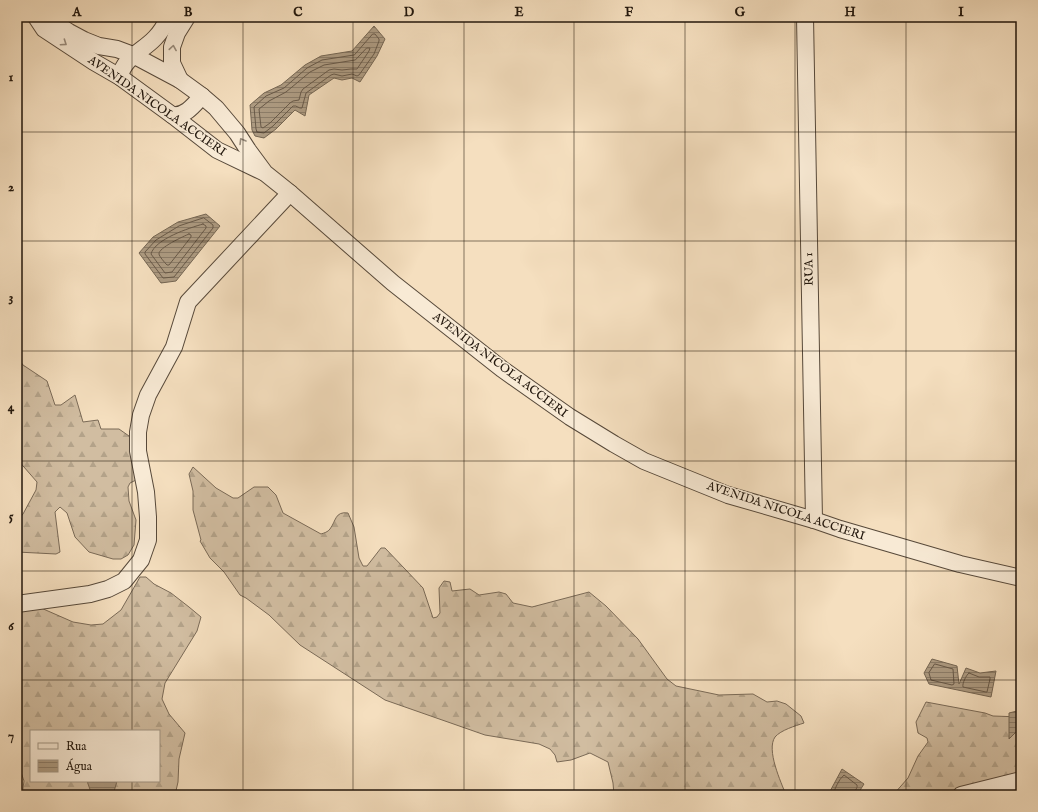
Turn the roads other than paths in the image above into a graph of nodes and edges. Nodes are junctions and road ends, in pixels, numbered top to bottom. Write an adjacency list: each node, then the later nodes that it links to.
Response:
1 (35, 17): 7 (street, AVENIDA NICOLA ACCIERI, one-way to 7)
2 (46, 17): 6 (street, AVENIDA NICOLA ACCIERI)
3 (169, 17): 6 (street)
4 (187, 17): 8 (street, one-way to 4)
5 (805, 17): 13 (street, RUA 1)
6 (133, 55): 7 (street); 8 (street, AVENIDA NICOLA ACCIERI)
7 (120, 77): 10 (street, AVENIDA NICOLA ACCIERI)
8 (180, 80): 9 (street, AVENIDA NICOLA ACCIERI)
9 (202, 96): 10 (street); 11 (street, AVENIDA NICOLA ACCIERI, one-way to 9)
10 (172, 115): 11 (street, AVENIDA NICOLA ACCIERI)
11 (265, 173): 12 (street, AVENIDA NICOLA ACCIERI)
12 (290, 193): 13 (street, AVENIDA NICOLA ACCIERI); 15 (street)
13 (814, 520): 14 (street, AVENIDA NICOLA ACCIERI)
14 (1021, 576)
15 (17, 604)
16 (1021, 780): 17 (street)
17 (961, 795)

